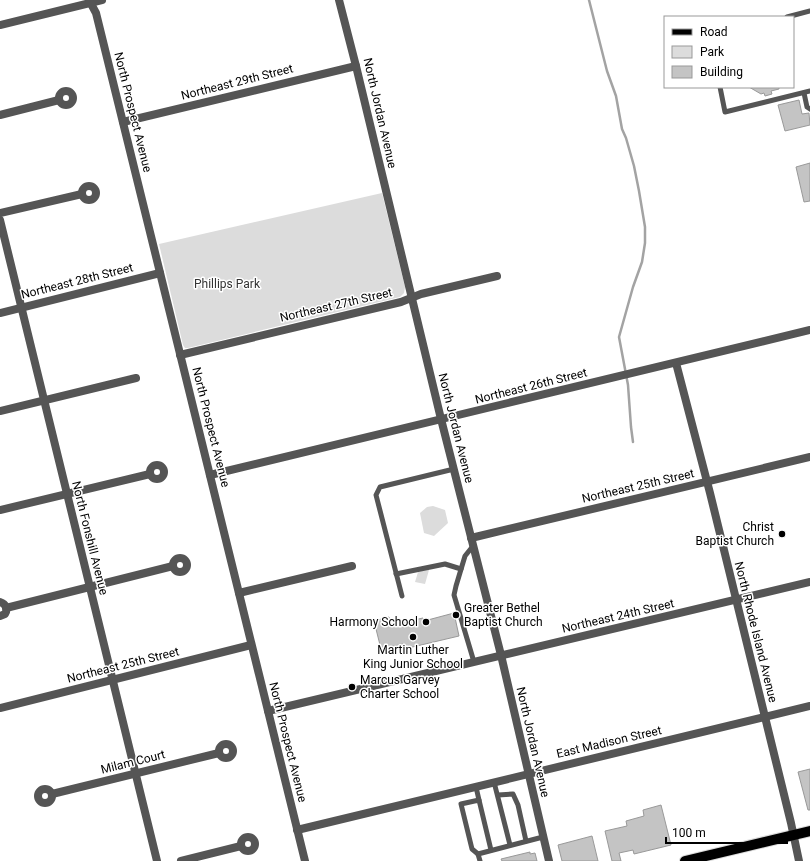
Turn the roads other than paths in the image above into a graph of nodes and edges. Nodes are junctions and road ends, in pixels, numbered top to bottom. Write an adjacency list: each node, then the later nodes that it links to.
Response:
1 (102, 0): 3 (street)
2 (339, 0): 7 (street, North Jordan Avenue)
3 (90, 1): 6 (street); 14 (street, North Prospect Avenue)
4 (810, 11): 5 (lane)
5 (791, 16)
6 (0, 25)
7 (356, 66): 14 (street, Northeast 29th Street); 20 (street, North Jordan Avenue)
8 (720, 88): 10 (lane)
9 (810, 91): 10 (lane)
10 (804, 93): 12 (lane)
11 (59, 100): 13 (street)
12 (810, 109)
13 (0, 115)
14 (123, 122): 18 (street, North Prospect Avenue)
15 (82, 194): 16 (street)
16 (0, 214)
17 (0, 220): 21 (street, North Fonshill Avenue)
18 (160, 273): 21 (street, Northeast 28th Street); 24 (street, North Prospect Avenue)
19 (497, 276): 20 (street, Northeast 27th Street)
20 (412, 298): 24 (street, Northeast 27th Street); 29 (street, North Jordan Avenue)
21 (21, 308): 22 (street, Northeast 28th Street); 27 (street, North Fonshill Avenue)
22 (0, 313)
23 (810, 330): 25 (street, Northeast 26th Street)
24 (180, 355): 33 (street, North Prospect Avenue)
25 (676, 363): 29 (street, Northeast 26th Street); 34 (street, North Rhode Island Avenue)
26 (136, 378): 27 (street)
27 (44, 400): 28 (street); 35 (street, North Fonshill Avenue)
28 (0, 411)
29 (441, 419): 31 (street, North Jordan Avenue); 33 (street, Northeast 26th Street)
30 (810, 457): 34 (street, Northeast 25th Street)
31 (454, 469): 37 (street, North Jordan Avenue); 42 (lane)
32 (150, 474): 35 (street)
33 (210, 475): 45 (street, North Prospect Avenue)
34 (707, 482): 37 (street, Northeast 25th Street); 47 (street, North Rhode Island Avenue)
35 (67, 494): 36 (street); 44 (street, North Fonshill Avenue)
36 (0, 510)
37 (471, 538): 38 (street, North Jordan Avenue)
38 (473, 546): 41 (lane); 51 (street, North Jordan Avenue)
39 (173, 566): 44 (street)
40 (352, 566): 45 (street)
41 (461, 569): 42 (lane); 52 (lane)
42 (396, 574): 46 (lane)
43 (810, 582): 47 (street, Northeast 24th Street)
44 (90, 587): 48 (street); 53 (street, North Fonshill Avenue)
45 (239, 593): 50 (street, North Prospect Avenue)
46 (402, 596)
47 (736, 601): 51 (street, Northeast 24th Street); 57 (street, North Rhode Island Avenue)
48 (3, 605): 49 (street)
49 (0, 616)
50 (251, 646): 53 (street, Northeast 25th Street); 56 (street, North Prospect Avenue)
51 (501, 655): 52 (street, Northeast 24th Street); 60 (street, North Jordan Avenue)
52 (474, 662): 56 (street, Northeast 24th Street)
53 (113, 680): 55 (street, Northeast 25th Street); 59 (street, North Fonshill Avenue)
54 (810, 706): 57 (street, East Madison Street)
55 (0, 708)
56 (268, 711): 66 (street, North Prospect Avenue)
57 (765, 717): 60 (street, East Madison Street); 68 (street, North Rhode Island Avenue)
58 (219, 753): 59 (street, Milam Court)
59 (136, 773): 63 (street, Milam Court); 75 (street, North Fonshill Avenue)
60 (528, 774): 61 (street, East Madison Street); 69 (street, North Jordan Avenue)
61 (494, 782): 62 (street, East Madison Street); 64 (lane)
62 (476, 787): 65 (lane); 66 (street, East Madison Street)
63 (52, 794)
64 (498, 795): 70 (lane); 72 (lane)
65 (479, 800): 73 (lane); 74 (lane)
66 (297, 830): 77 (street, North Prospect Avenue)
67 (810, 831): 68 (main road)
68 (793, 836): 80 (main road); 81 (street, North Rhode Island Avenue)
69 (543, 837): 70 (lane); 79 (street, North Jordan Avenue)
70 (526, 841): 72 (lane)
71 (241, 846): 76 (street)
72 (510, 846): 73 (lane)
73 (491, 850): 74 (lane)
74 (478, 854): 78 (lane)
75 (157, 861)
76 (180, 861)
77 (305, 861)
78 (480, 861)
79 (549, 861)
80 (685, 861)
81 (799, 861)

